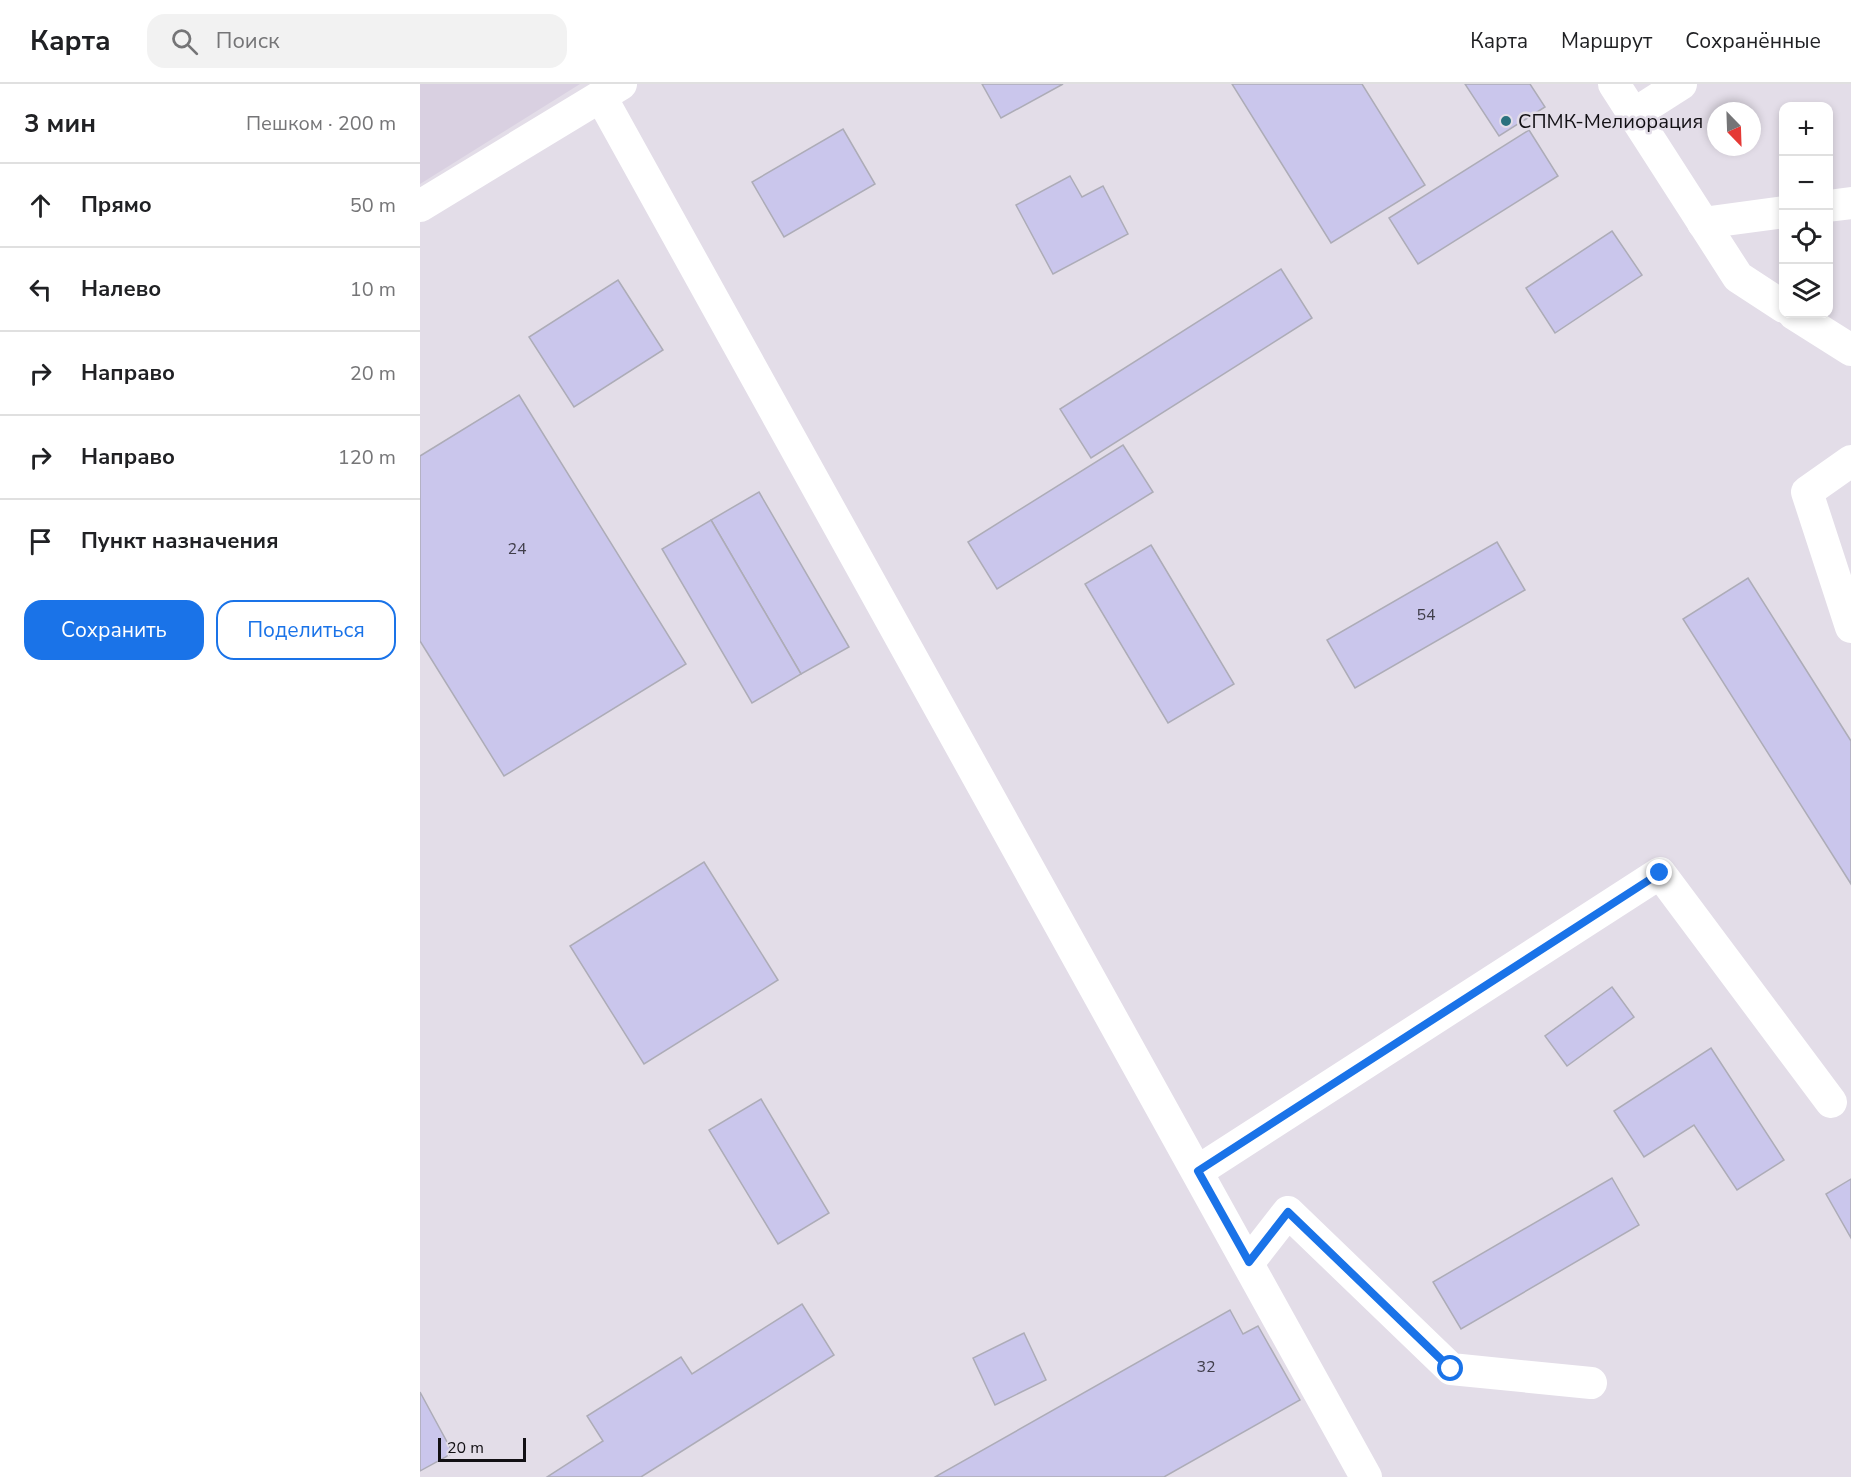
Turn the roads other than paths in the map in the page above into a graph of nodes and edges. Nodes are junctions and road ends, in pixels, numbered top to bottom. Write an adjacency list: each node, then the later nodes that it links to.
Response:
1 (1614, 84): 4 (street)
2 (1681, 84): 4 (street)
3 (611, 90): 7 (street); 16 (street)
4 (1634, 114): 9 (street)
5 (1851, 203): 6 (street)
6 (1833, 205)
7 (420, 206)
8 (1779, 213): 9 (street)
9 (1703, 223): 10 (street)
10 (1779, 304)
11 (1800, 318): 12 (street)
12 (1851, 351)
13 (1851, 461): 14 (street)
14 (1851, 627)
15 (1831, 1102): 16 (street)
16 (1198, 1171): 17 (street)
17 (1249, 1262): 18 (street); 19 (street)
18 (1591, 1383)
19 (1366, 1477)

